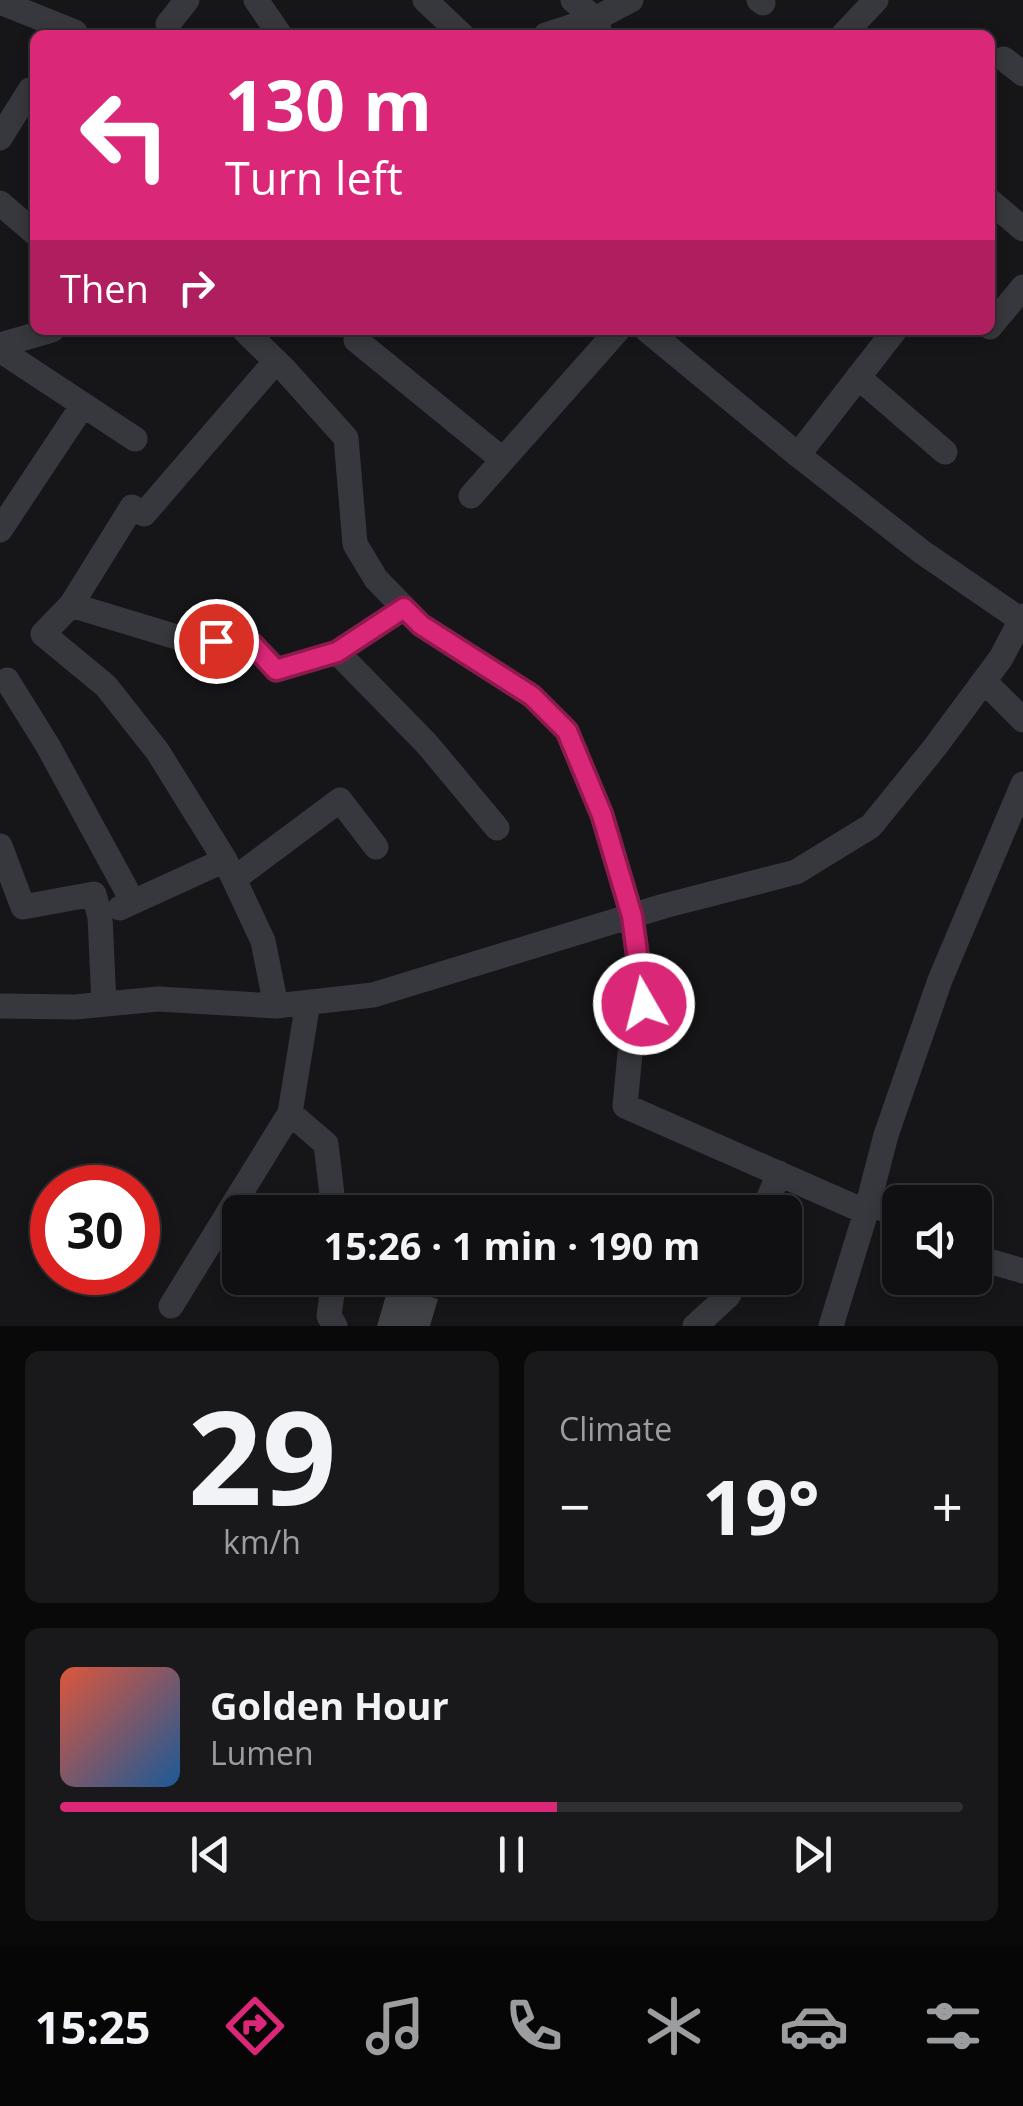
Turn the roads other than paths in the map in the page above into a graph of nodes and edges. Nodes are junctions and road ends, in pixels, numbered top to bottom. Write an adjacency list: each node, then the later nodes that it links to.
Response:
1 (187, 0): 8 (street)
2 (256, 0): 11 (street)
3 (425, 0): 12 (street)
4 (573, 0): 9 (street)
5 (632, 0): 9 (street)
6 (876, 0): 13 (street)
7 (0, 2): 10 (street)
8 (168, 24)
9 (598, 27)
10 (70, 30)
11 (277, 30)
12 (457, 30)
13 (848, 30)
14 (30, 90): 15 (street)
15 (0, 138)
16 (0, 203): 18 (street)
17 (995, 205): 19 (street)
18 (30, 228)
19 (1023, 229)
20 (1023, 288): 21 (street)
21 (995, 321)
22 (37, 335): 28 (street)
23 (249, 335): 29 (street)
24 (614, 335): 35 (street)
25 (652, 335): 34 (street)
26 (891, 335): 30 (street)
27 (356, 340): 35 (street)
28 (0, 347): 31 (street)
29 (276, 361): 38 (street); 39 (street)
30 (858, 377): 33 (street); 34 (street)
31 (83, 405): 32 (street); 37 (street)
32 (134, 440)
33 (944, 452)
34 (798, 455): 40 (street)
35 (504, 460): 36 (street)
36 (470, 496)
37 (0, 530)
38 (71, 605): 41 (street); 49 (street)
39 (404, 608): 41 (street); 51 (street)
40 (1022, 618): 43 (street)
41 (337, 652): 46 (street)
42 (7, 680): 50 (street)
43 (984, 681): 44 (street); 51 (street)
44 (1023, 720)
45 (1023, 784): 61 (street)
46 (497, 828)
47 (0, 846): 52 (street)
48 (376, 847): 49 (street)
49 (230, 870): 50 (street); 56 (street)
50 (133, 902): 52 (street)
51 (632, 916): 53 (street); 58 (street)
52 (100, 917): 54 (street)
53 (308, 1002): 56 (street); 57 (street)
54 (104, 1004): 55 (street); 56 (street)
55 (0, 1006)
56 (276, 1006)
57 (290, 1113): 59 (street); 67 (street)
58 (779, 1174): 60 (street); 61 (street)
59 (332, 1195)
60 (770, 1195)
61 (868, 1206): 62 (street); 70 (street)
62 (882, 1211)
63 (992, 1262): 64 (street)
64 (1023, 1270)
65 (332, 1295): 68 (street)
66 (728, 1295): 69 (street)
67 (171, 1306)
68 (335, 1326)
69 (695, 1326)
70 (831, 1326)

